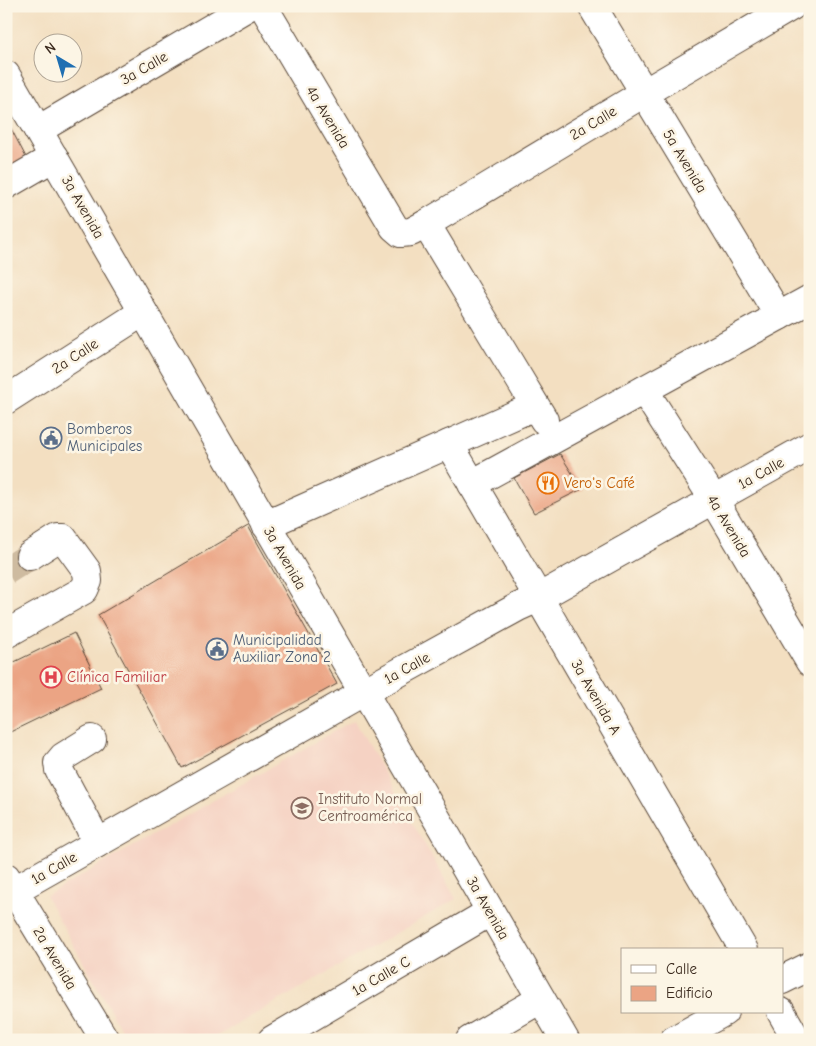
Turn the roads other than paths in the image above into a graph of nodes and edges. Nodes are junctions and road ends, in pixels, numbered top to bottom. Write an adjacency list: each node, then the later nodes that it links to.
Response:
1 (249, 6): 7 (street, 3a Calle)
2 (263, 6): 11 (street, 4a Avenida)
3 (592, 6): 6 (street, 5a Avenida)
4 (792, 6): 6 (street, 2a Calle)
5 (6, 75): 7 (street, 3a Avenida)
6 (644, 93): 10 (street, 2a Calle); 14 (street, 5a Avenida)
7 (38, 130): 8 (street, 3a Avenida)
8 (54, 157): 9 (street); 13 (street, 3a Avenida)
9 (6, 185)
10 (426, 224): 11 (street, 2a Calle); 17 (street)
11 (394, 227)
12 (810, 300): 14 (street)
13 (143, 312): 16 (street, 2a Calle); 23 (street, 3a Avenida)
14 (779, 316): 15 (street)
15 (644, 390): 18 (street); 22 (street, 4a Avenida)
16 (6, 400)
17 (535, 406): 18 (street); 19 (street)
18 (555, 439): 21 (street)
19 (449, 444): 21 (street, 3a Avenida A); 23 (street)
20 (810, 446): 22 (street, 1a Calle)
21 (472, 484): 25 (street, 3a Avenida A)
22 (714, 500): 25 (street, 1a Calle); 27 (street, 4a Avenida)
23 (266, 525): 28 (street, 3a Avenida)
24 (30, 556): 26 (street)
25 (538, 598): 28 (street, 1a Calle); 33 (street, 3a Avenida A)
26 (6, 634)
27 (810, 662)
28 (364, 693): 30 (street, 1a Calle); 32 (street, 3a Avenida)
29 (92, 739): 30 (street)
30 (96, 844): 31 (street, 1a Calle)
31 (9, 888): 39 (street, 2a Avenida)
32 (490, 912): 36 (street, 3a Avenida); 40 (street, 1a Calle C)
33 (743, 948)
34 (810, 966): 35 (street)
35 (784, 979)
36 (541, 999): 41 (street); 42 (street, 3a Avenida)
37 (720, 1014): 43 (street)
38 (781, 1014): 44 (street)
39 (96, 1037)
40 (272, 1040)
41 (470, 1040)
42 (564, 1040)
43 (674, 1040)
44 (797, 1040)

